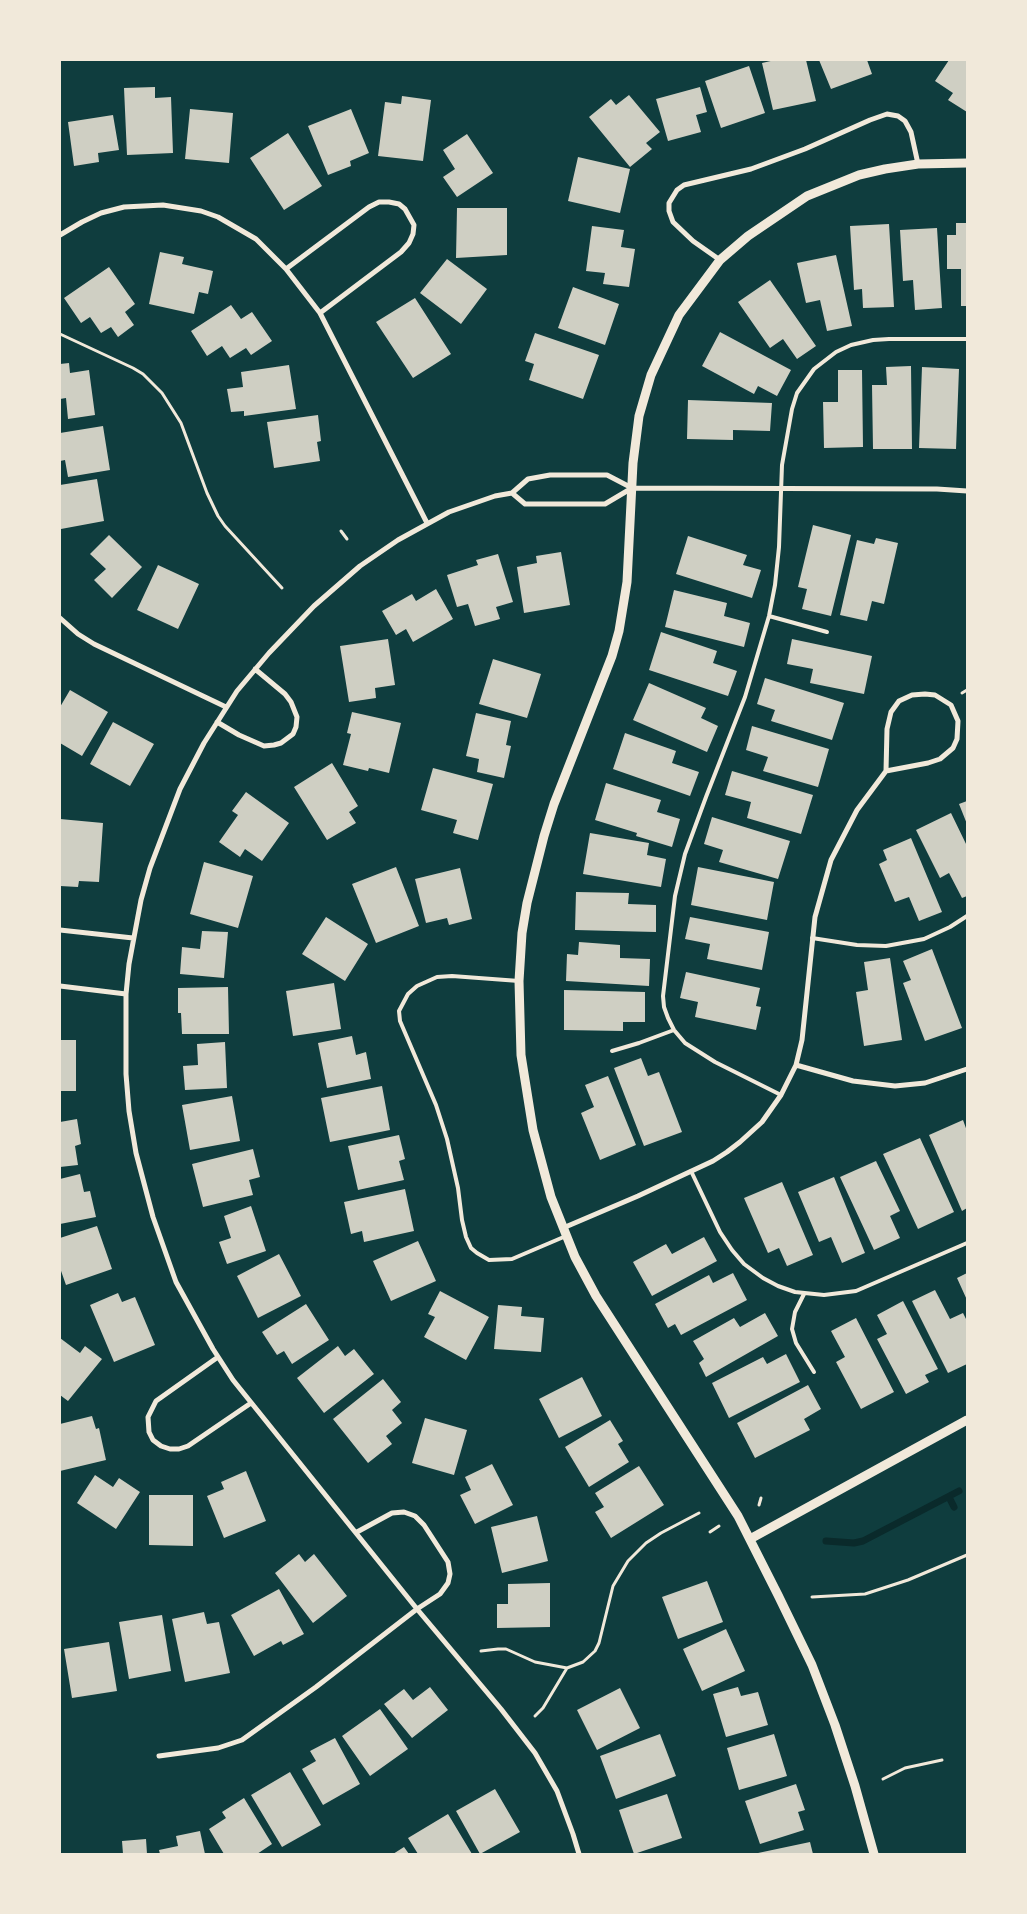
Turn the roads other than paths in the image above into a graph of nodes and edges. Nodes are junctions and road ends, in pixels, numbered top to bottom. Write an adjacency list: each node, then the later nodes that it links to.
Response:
1 (967, 163): 2 (street)
2 (918, 164): 4 (street); 4 (street)
3 (61, 231): 5 (street)
4 (720, 260): 8 (street)
5 (286, 268): 6 (street); 6 (street)
6 (320, 314): 12 (street)
7 (967, 339): 9 (lane)
8 (632, 488): 9 (street); 11 (street); 11 (street); 24 (street)
9 (781, 489): 10 (street); 13 (lane)
10 (967, 491)
11 (512, 493): 12 (street)
12 (427, 523): 16 (street)
13 (769, 616): 15 (lane); 27 (lane)
14 (60, 618): 17 (street)
15 (827, 632)
16 (255, 669): 17 (street); 18 (street)
17 (226, 707): 18 (street)
18 (217, 722): 22 (street)
19 (886, 770): 19 (street); 23 (street)
20 (967, 916): 23 (lane)
21 (60, 930): 22 (street)
22 (133, 938): 26 (street)
23 (812, 938): 29 (street)
24 (519, 981): 33 (street); 33 (lane)
25 (60, 986): 26 (street)
26 (126, 994): 36 (street)
27 (674, 1030): 28 (lane); 31 (lane)
28 (612, 1051)
29 (796, 1065): 30 (street); 31 (street)
30 (967, 1069)
31 (782, 1096): 32 (street)
32 (691, 1172): 33 (street); 35 (lane)
33 (565, 1232): 41 (street)
34 (967, 1243): 35 (lane)
35 (804, 1294): 37 (lane)
36 (218, 1357): 38 (street); 38 (street)
37 (814, 1372)
38 (251, 1403): 40 (street)
39 (967, 1420): 41 (street)
40 (357, 1532): 42 (street); 42 (street)
41 (750, 1539): 45 (street)
42 (417, 1609): 43 (street); 44 (street)
43 (159, 1756)
44 (579, 1854)
45 (874, 1854)

